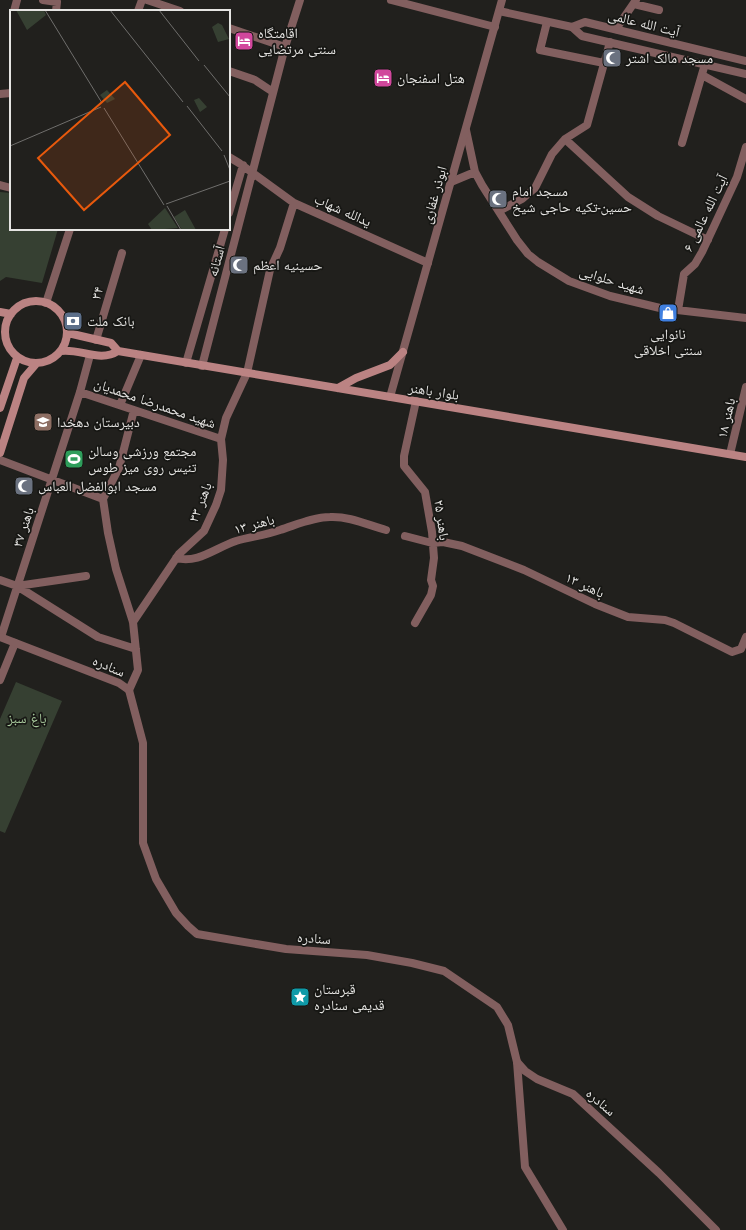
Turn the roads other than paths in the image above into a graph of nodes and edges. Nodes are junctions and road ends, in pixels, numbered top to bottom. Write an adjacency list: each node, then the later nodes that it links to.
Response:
1 (16, 0): 9 (street)
2 (43, 0): 10 (street)
3 (142, 0): 11 (street)
4 (148, 0): 12 (street)
5 (300, 0): 21 (street, آستانه)
6 (391, 0): 16 (street)
7 (502, 0): 14 (street, ابوذر غفاری)
8 (635, 2): 13 (street); 19 (street)
9 (14, 10)
10 (56, 10)
11 (138, 10)
12 (177, 10)
13 (659, 10)
14 (499, 11): 15 (street); 16 (street, ابوذر غفاری)
15 (547, 22): 18 (street); 23 (street)
16 (495, 27): 32 (street, ابوذر غفاری)
17 (230, 28): 21 (street)
18 (572, 28): 19 (street, آیت الله عالمی); 20 (street, آیت الله عالمی)
19 (616, 30): 22 (street, آیت الله عالمی)
20 (610, 42): 23 (street); 24 (street, آیت الله عالمی)
21 (285, 47): 28 (street, آستانه)
22 (746, 61)
23 (604, 63): 33 (street)
24 (705, 64): 26 (street, آیت الله عالمی); 27 (street)
25 (230, 71): 28 (street)
26 (746, 74)
27 (702, 75): 31 (street); 34 (street)
28 (273, 92): 38 (street, آستانه)
29 (10, 93): 30 (street)
30 (0, 94)
31 (746, 99)
32 (466, 130): 39 (street, شهید حلوایی); 40 (street, ابوذر غفاری)
33 (566, 139): 43 (street); 46 (street)
34 (682, 143)
35 (746, 147): 46 (street, آیت الله عالمی ۶)
36 (230, 158): 37 (street, یدالله شهاب)
37 (243, 165): 38 (street, یدالله شهاب); 42 (street)
38 (252, 172): 41 (street, یدالله شهاب); 65 (street, آستانه)
39 (475, 172): 40 (street); 43 (street, شهید حلوایی)
40 (451, 182): 48 (street, ابوذر غفاری)
41 (294, 203): 48 (street, یدالله شهاب); 66 (street, باهنر ۳۳)
42 (230, 210)
43 (499, 211): 50 (street, شهید حلوایی)
44 (70, 230): 49 (street)
45 (224, 230): 63 (street, آستانه)
46 (708, 240): 50 (street, آیت الله عالمی ۶)
47 (122, 253): 56 (street, ۳۴)
48 (428, 264): 59 (street, ابوذر غفاری)
49 (46, 303): 52 (main road); 55 (main road)
50 (678, 310): 53 (street, شهید حلوایی)
51 (0, 312): 52 (main road)
52 (11, 314): 54 (main road)
53 (746, 318)
54 (2, 331): 62 (main road)
55 (68, 333): 56 (main road); 57 (main road)
56 (96, 340): 58 (main road)
57 (61, 351): 60 (main road); 64 (main road)
58 (118, 351): 60 (main road); 61 (main road, بلوار باهنر)
59 (403, 352): 70 (main road); 72 (street, ابوذر غفاری)
60 (90, 355): 71 (street, باهنر ۳۷)
61 (141, 355): 63 (main road, بلوار باهنر); 75 (street)
62 (17, 358): 64 (main road); 67 (main road)
63 (186, 363): 65 (main road, بلوار باهنر)
64 (36, 364): 68 (main road)
65 (202, 366): 66 (main road, بلوار باهنر)
66 (247, 373): 70 (main road, بلوار باهنر); 77 (street, باهنر ۳۳)
67 (11, 374): 68 (main road); 74 (main road)
68 (24, 378): 78 (main road)
69 (746, 386): 79 (street, باهنر ۱۸)
70 (338, 388): 72 (main road, بلوار باهنر)
71 (80, 392): 75 (street, شهید محمدرضا محمدیان); 82 (street, باهنر ۳۷)
72 (390, 397): 73 (main road, بلوار باهنر)
73 (416, 402): 79 (main road, بلوار باهنر); 86 (street, باهنر ۲۵)
74 (1, 403)
75 (120, 405): 76 (street, شهید محمدرضا محمدیان)
76 (134, 410): 77 (street, شهید محمدرضا محمدیان); 83 (street)
77 (221, 439): 87 (street, باهنر ۳۳)
78 (0, 453)
79 (730, 454): 80 (main road, بلوار باهنر)
80 (746, 457)
81 (0, 460): 82 (street)
82 (52, 478): 83 (street); 90 (street, باهنر ۳۷)
83 (103, 499): 91 (street)
84 (386, 530): 87 (street, باهنر ۱۳)
85 (405, 536): 86 (street, باهنر ۱۳)
86 (432, 543): 92 (street, باهنر ۲۵); 94 (street, باهنر ۱۳)
87 (176, 558): 91 (street, باهنر ۳۳)
88 (86, 576): 90 (street)
89 (0, 580): 90 (street)
90 (17, 586): 93 (street, باهنر ۳۷); 96 (street)
91 (133, 622): 96 (street)
92 (415, 623)
93 (0, 637): 95 (street, سنادره)
94 (746, 637)
95 (15, 643): 97 (street); 98 (street, سنادره)
96 (136, 649): 98 (street)
97 (0, 680)
98 (129, 690): 99 (street, سنادره)
99 (517, 1062): 100 (street); 101 (street, سنادره)
100 (563, 1230)
101 (716, 1230)

